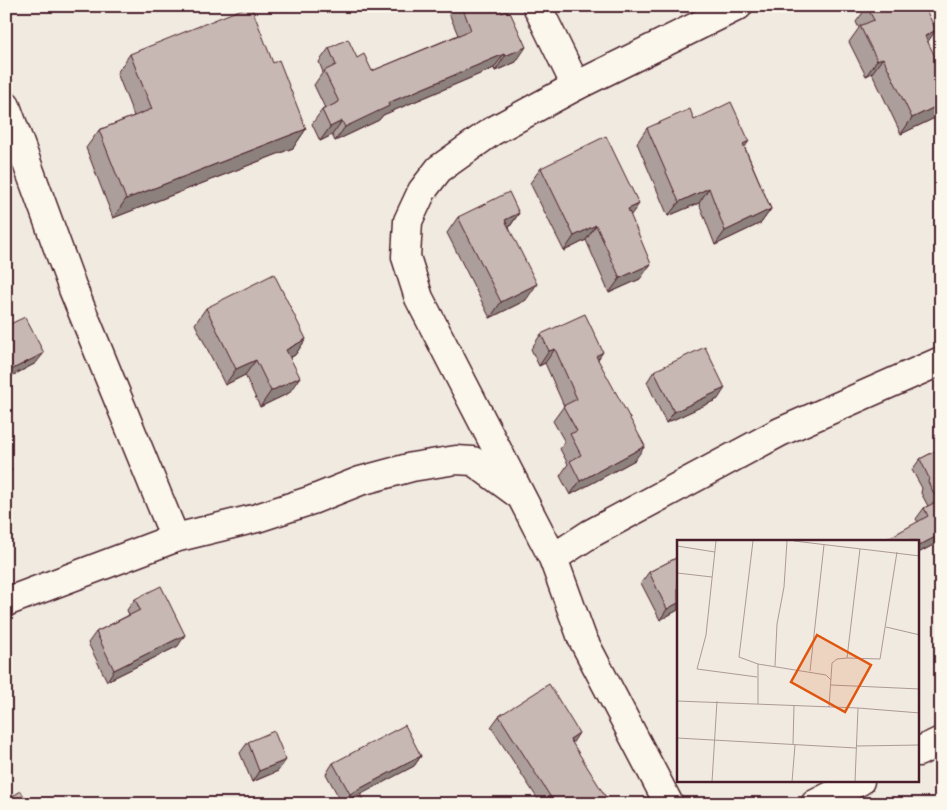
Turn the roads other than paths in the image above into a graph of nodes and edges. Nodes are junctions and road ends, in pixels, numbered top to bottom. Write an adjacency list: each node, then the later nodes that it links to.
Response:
1 (537, 6): 3 (street)
2 (738, 6): 3 (street)
3 (576, 86): 6 (street)
4 (6, 106): 7 (street)
5 (941, 360): 8 (street)
6 (523, 497): 7 (street); 8 (street)
7 (175, 538): 9 (street)
8 (553, 558): 13 (street)
9 (6, 602)
10 (941, 741): 11 (street)
11 (920, 751)
12 (858, 782): 14 (street)
13 (669, 804)
14 (814, 804)

